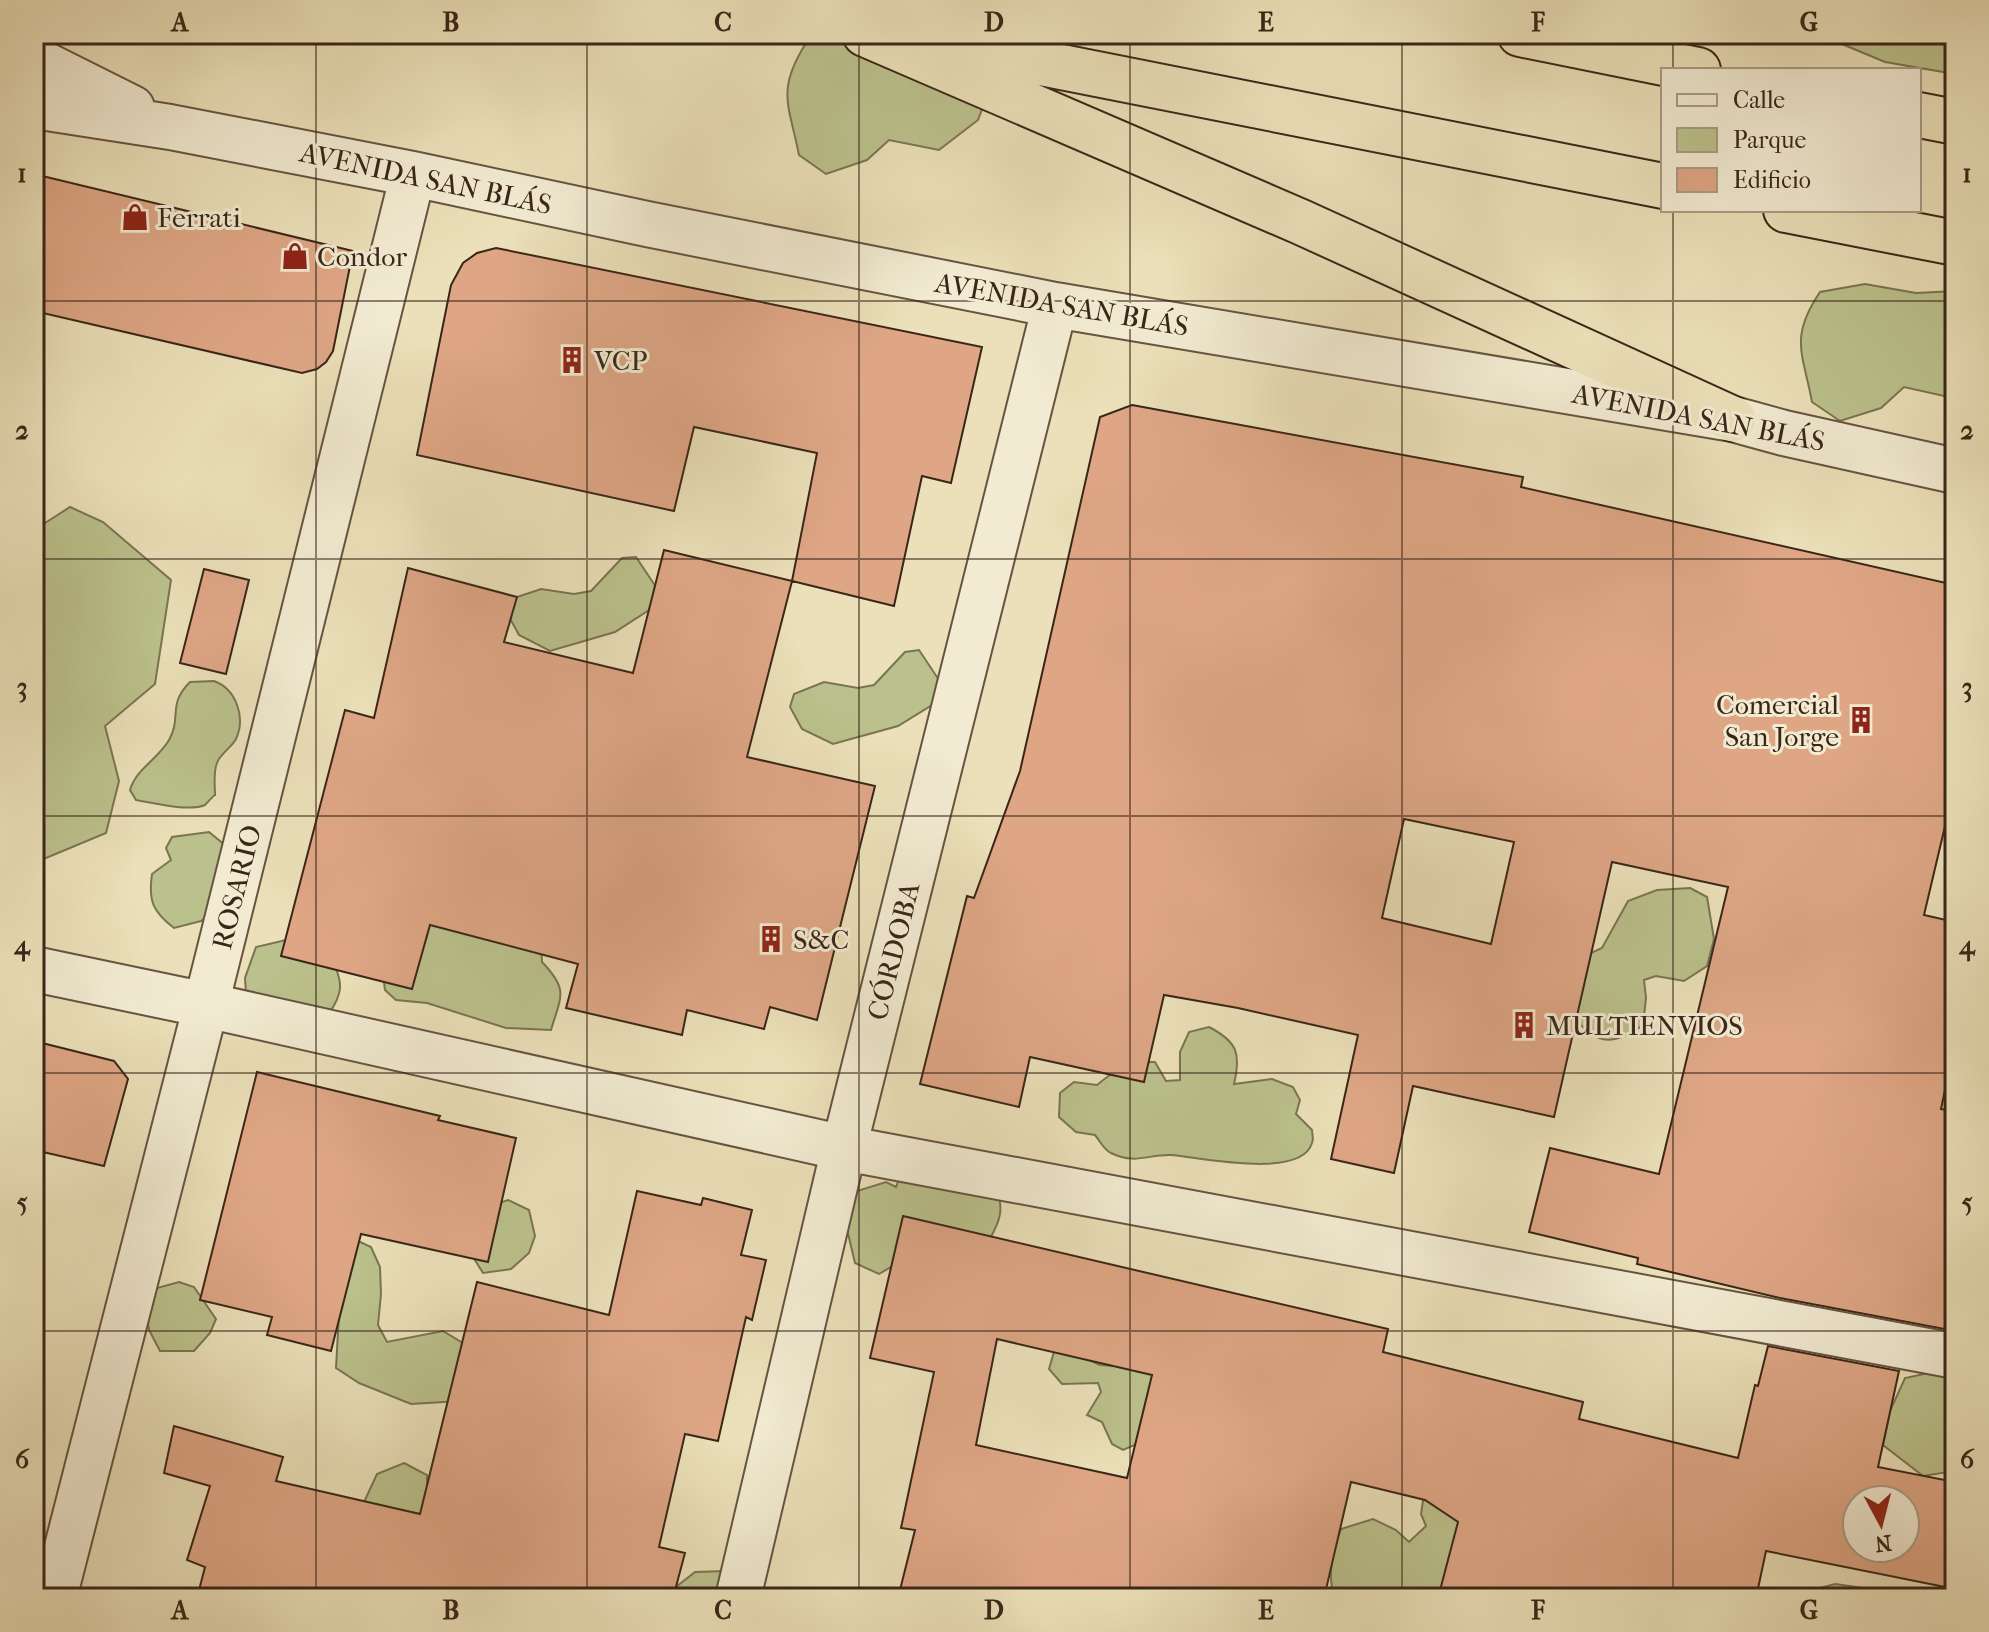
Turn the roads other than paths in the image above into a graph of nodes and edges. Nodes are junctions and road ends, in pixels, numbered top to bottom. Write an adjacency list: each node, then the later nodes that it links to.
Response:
1 (865, 34): 15 (highway)
2 (895, 34): 11 (highway)
3 (1520, 34): 5 (highway)
4 (34, 59): 9 (street, AVENIDA SAN BLÁS)
5 (1688, 68)
6 (34, 106): 9 (street, AVENIDA SAN BLÁS)
7 (1921, 115): 8 (highway)
8 (1955, 122)
9 (170, 127): 10 (street, AVENIDA SAN BLÁS)
10 (413, 174): 14 (street, AVENIDA SAN BLÁS); 18 (street, ROSARIO)
11 (1661, 186)
12 (1796, 212): 13 (highway)
13 (1955, 243)
14 (1055, 305): 15 (street, AVENIDA SAN BLÁS); 19 (street, CÓRDOBA)
15 (1733, 419): 16 (street, AVENIDA SAN BLÁS)
16 (1955, 471)
17 (34, 969): 18 (street)
18 (206, 1005): 19 (street); 21 (street, ROSARIO)
19 (844, 1148): 20 (street); 22 (street, CÓRDOBA)
20 (1955, 1356)
21 (54, 1598)
22 (738, 1598)

